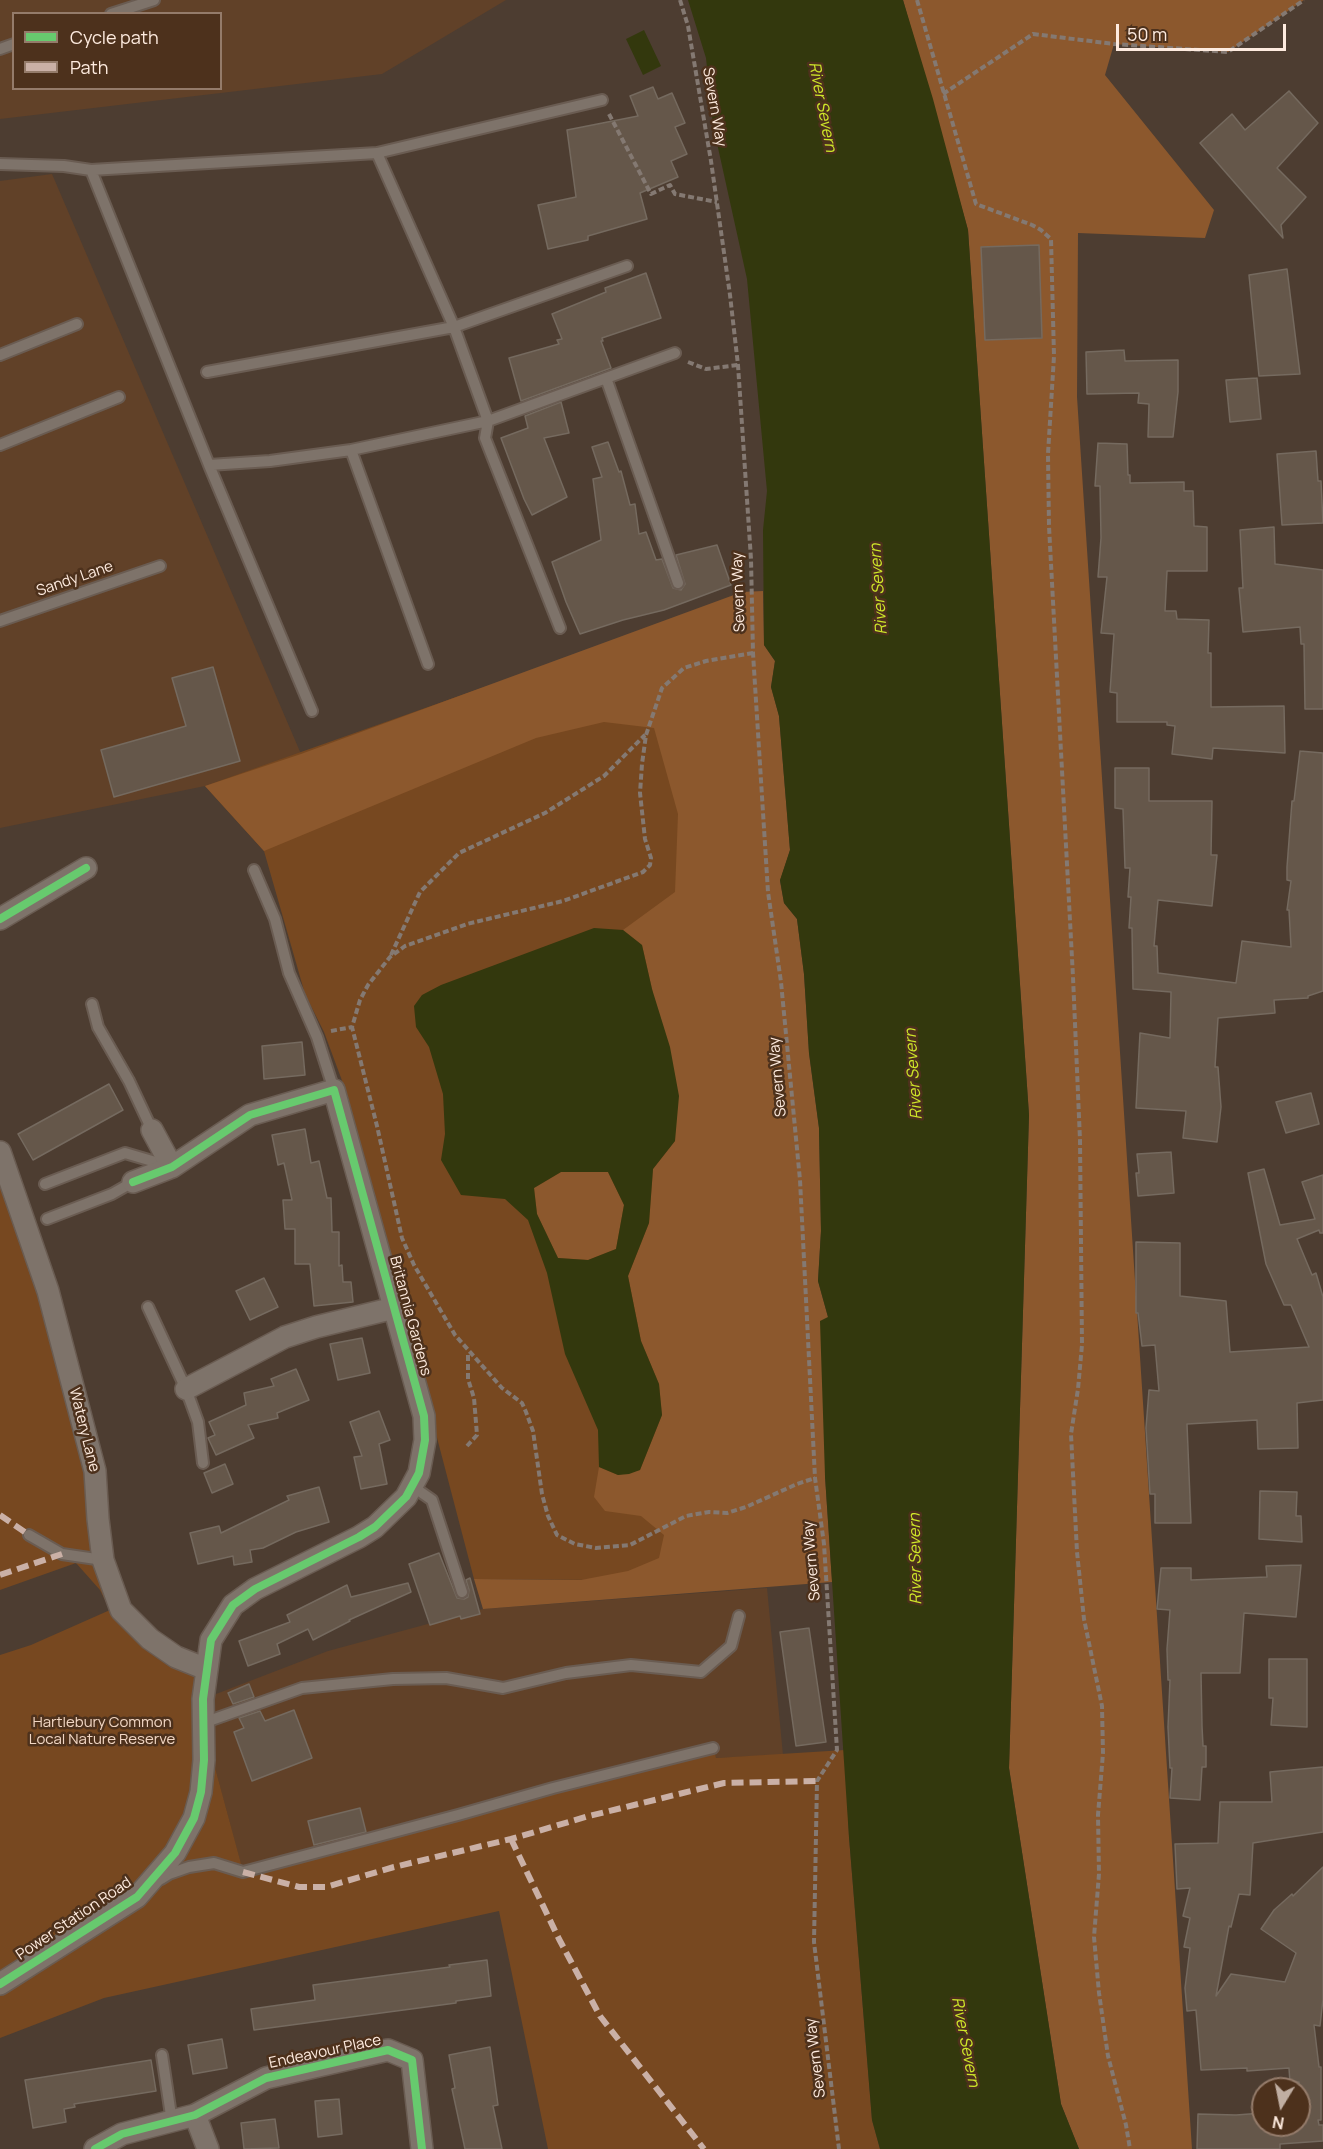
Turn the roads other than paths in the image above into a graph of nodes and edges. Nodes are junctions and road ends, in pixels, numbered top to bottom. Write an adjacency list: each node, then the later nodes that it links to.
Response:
1 (154, 0): 2 (lane)
2 (117, 12)
3 (602, 100): 4 (lane)
4 (378, 153): 6 (lane); 9 (lane)
5 (0, 164): 6 (lane)
6 (92, 170): 18 (lane)
7 (627, 266): 9 (lane)
8 (77, 324): 11 (lane)
9 (454, 327): 12 (lane); 15 (lane)
10 (675, 353): 13 (lane)
11 (0, 355)
12 (207, 372)
13 (606, 378): 15 (lane); 20 (lane)
14 (119, 397): 16 (lane)
15 (488, 421): 17 (lane); 22 (lane)
16 (0, 445)
17 (351, 450): 18 (lane); 23 (lane)
18 (209, 465): 24 (lane)
19 (160, 566): 21 (lane, Sandy Lane)
20 (678, 583)
21 (0, 621)
22 (560, 628)
23 (428, 664)
24 (312, 711)
25 (86, 868): 27 (street)
26 (254, 870): 29 (lane, Britannia Gardens)
27 (0, 920)
28 (92, 1004): 30 (lane)
29 (334, 1090): 32 (street); 37 (street, Britannia Gardens)
30 (152, 1130): 32 (street)
31 (0, 1152): 42 (street, Watery Lane)
32 (172, 1167): 33 (street); 34 (lane)
33 (133, 1182): 35 (lane)
34 (45, 1184)
35 (47, 1219)
36 (148, 1307): 38 (lane)
37 (394, 1308): 38 (street, Britannia Gardens); 40 (street, Britannia Gardens)
38 (186, 1389): 39 (lane)
39 (203, 1463)
40 (412, 1486): 43 (lane); 45 (street, Britannia Gardens)
41 (29, 1535): 42 (lane)
42 (103, 1560): 45 (street, Watery Lane)
43 (462, 1592)
44 (739, 1616): 46 (lane)
45 (206, 1669): 46 (street, Power Station Road)
46 (203, 1723): 48 (street, Power Station Road)
47 (713, 1748): 48 (lane)
48 (137, 1898): 49 (street, Power Station Road)
49 (0, 1984)
50 (162, 2055): 52 (lane)
51 (195, 2115): 52 (street, Endeavour Place); 54 (street); 55 (street, Endeavour Place)
52 (172, 2122): 53 (street, Endeavour Place)
53 (95, 2149)
54 (208, 2149)
55 (422, 2149)

